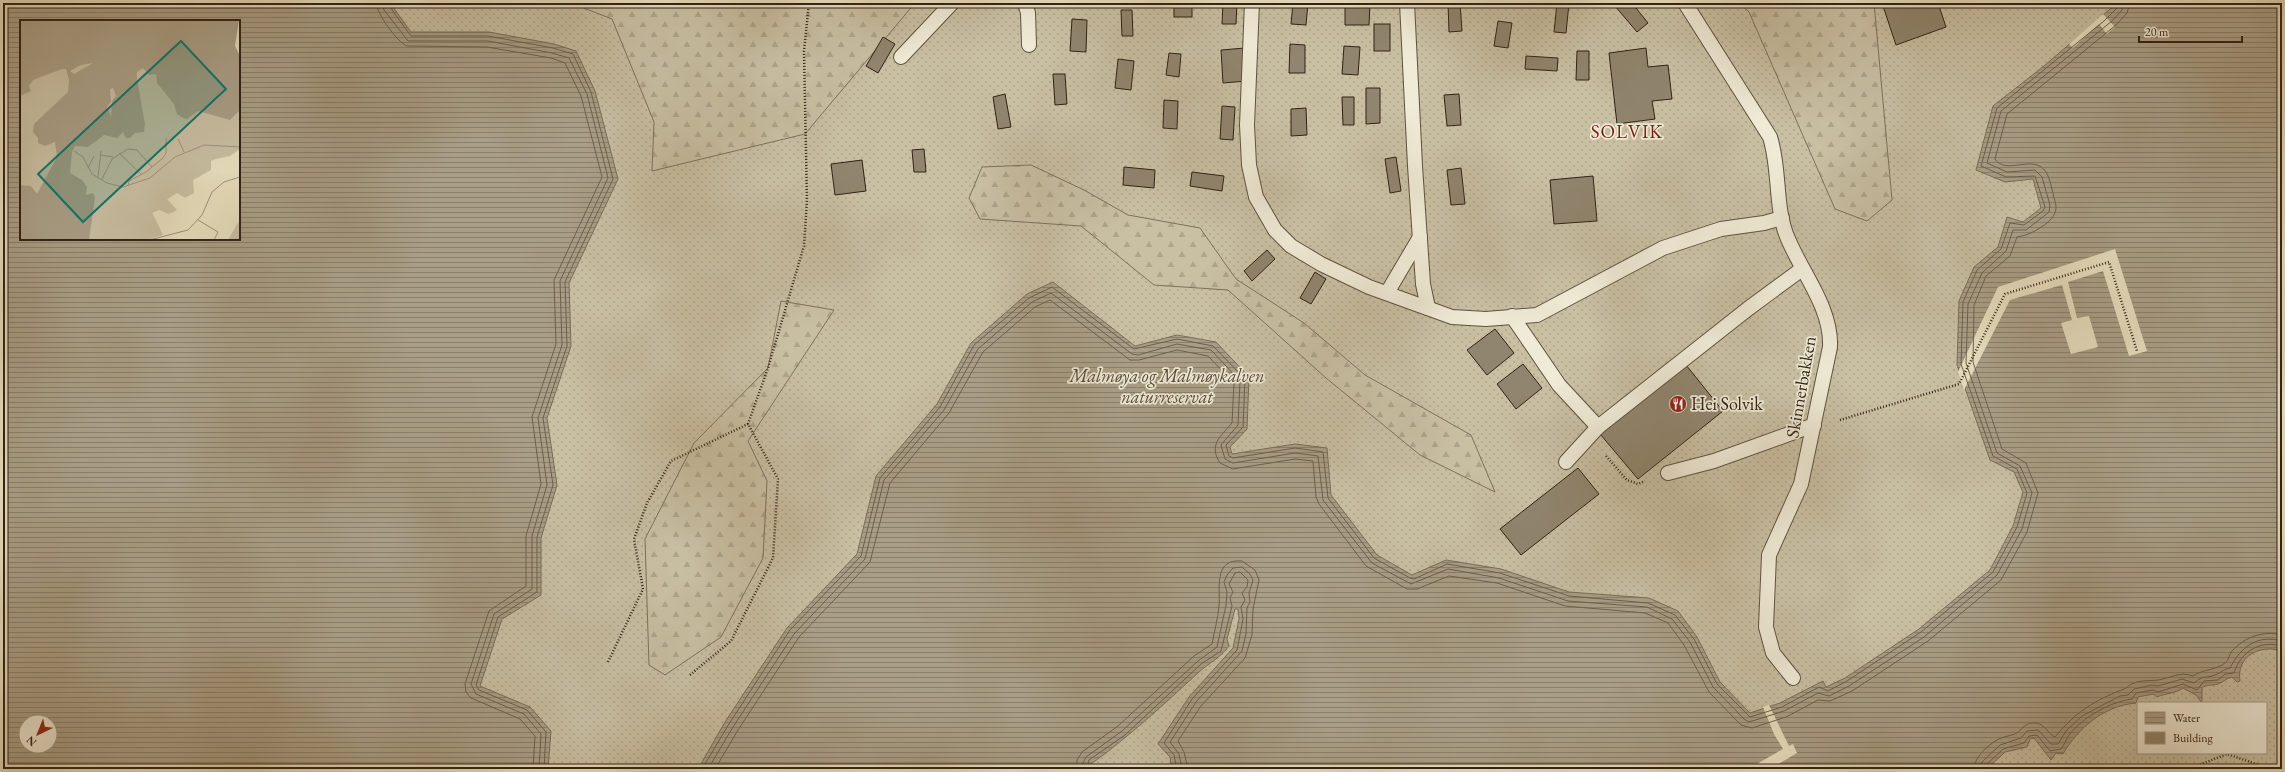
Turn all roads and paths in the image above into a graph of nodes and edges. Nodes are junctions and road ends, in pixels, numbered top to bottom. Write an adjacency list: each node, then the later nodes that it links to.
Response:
1 (809, 3): 16 (path)
2 (952, 3): 8 (lane)
3 (1025, 3): 7 (lane)
4 (1252, 3): 12 (lane)
5 (1407, 3): 10 (lane)
6 (1685, 3): 9 (lane, Skinnerbakken)
7 (1029, 45)
8 (901, 57)
9 (1782, 218): 11 (lane, Skinnerbakken); 14 (lane)
10 (1420, 237): 12 (lane); 13 (lane)
11 (1802, 269): 17 (lane, Skinnerbakken); 18 (lane)
12 (1387, 293): 13 (lane)
13 (1428, 308): 14 (lane)
14 (1512, 316): 18 (lane)
15 (2137, 351): 17 (path)
16 (748, 424): 21 (path); 22 (path)
17 (1814, 425): 20 (lane); 23 (lane, Skinnerbakken)
18 (1593, 431): 19 (lane); 20 (path)
19 (1566, 462)
20 (1668, 473)
21 (608, 662)
22 (690, 675)
23 (1793, 678)
24 (2282, 764): 25 (path)
25 (2189, 769)

